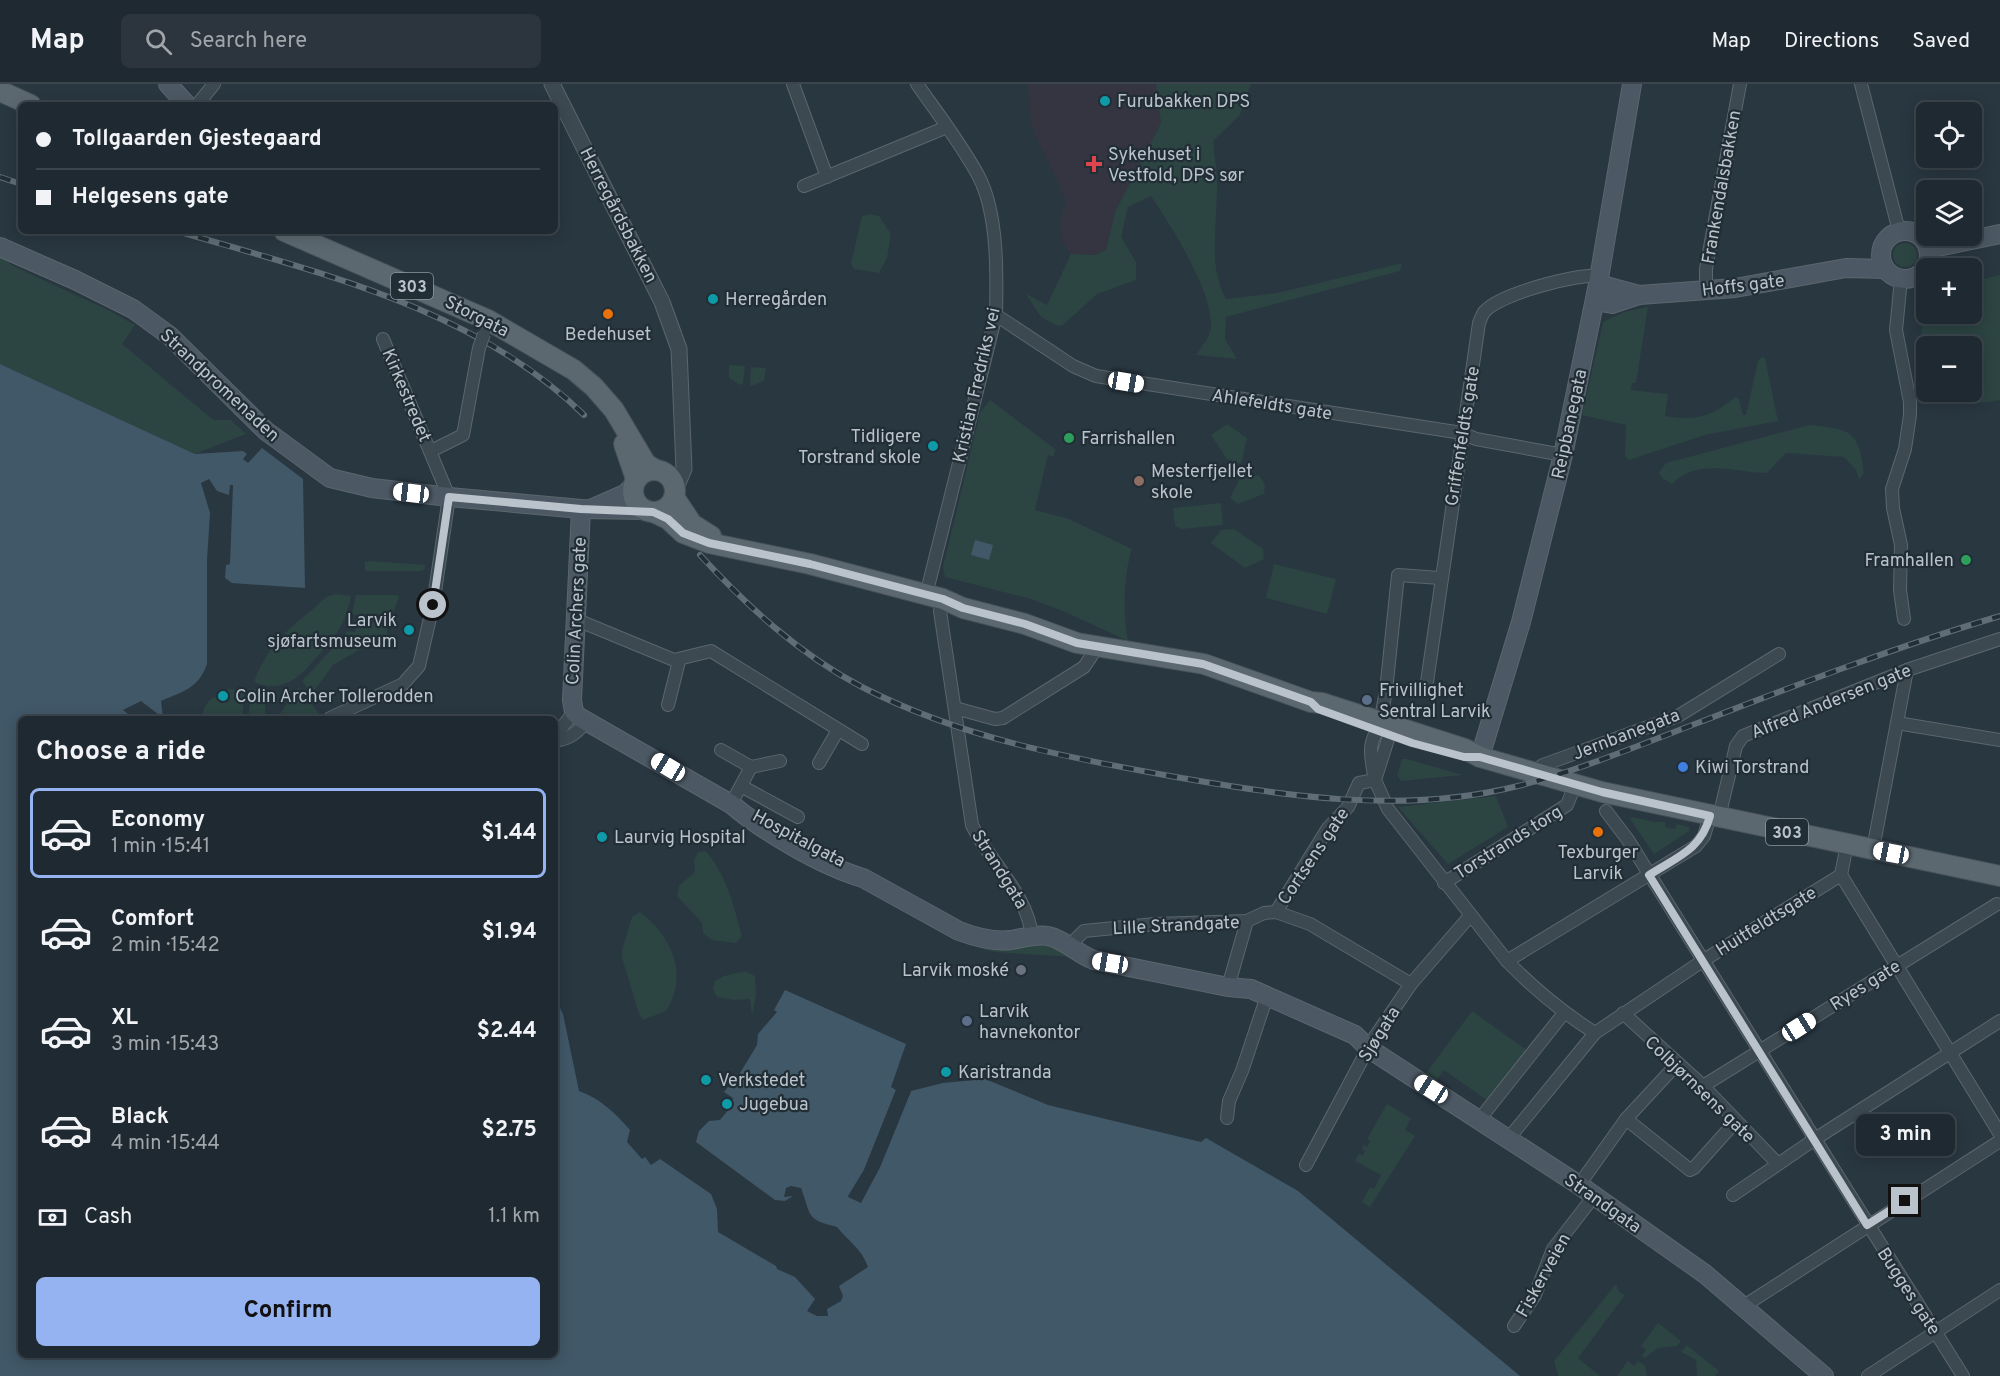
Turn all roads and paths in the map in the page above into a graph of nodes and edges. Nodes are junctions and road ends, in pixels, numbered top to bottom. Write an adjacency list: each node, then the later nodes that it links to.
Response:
1 (168, 84): 11 (main road)
2 (214, 84): 12 (street)
3 (552, 84): 34 (street, Herregårdsbakken)
4 (793, 84): 16 (street)
5 (917, 84): 15 (street, Kristian Fredriks vei)
6 (1632, 84): 26 (main road, Reipbanegata)
7 (1740, 84): 27 (street, Frankendalsbakken)
8 (1861, 84): 18 (street)
9 (0, 91): 10 (main road)
10 (24, 102)
11 (184, 102)
12 (199, 102)
13 (0, 104): 14 (main road)
14 (18, 113)
15 (947, 127): 16 (street); 28 (street, Kristian Fredriks vei)
16 (827, 177): 17 (street)
17 (804, 186)
18 (1899, 231): 21 (main road); 23 (main road)
19 (291, 234): 31 (main road, Storgata / 303)
20 (2000, 234): 23 (main road)
21 (1884, 243): 24 (main road, Hoffs gate); 25 (main road)
22 (0, 247): 39 (main road, Strandpromenaden)
23 (1928, 249): 25 (main road)
24 (1846, 268): 25 (main road, Hoffs gate); 27 (main road, Hoffs gate)
25 (1893, 274): 45 (street)
26 (1598, 287): 27 (main road, Hoffs gate); 32 (street, Griffenfeldts gate); 35 (main road, Reipbanegata)
27 (1706, 291)
28 (996, 315): 32 (street, Ahlefeldts gate); 44 (street, Kristian Fredriks vei)
29 (485, 332): 33 (street, Kirkestredet, bridge)
30 (383, 339): 33 (street, Kirkestredet)
31 (537, 348): 36 (main road, Storgata / 303); 37 (main road, Storgata / 303)
32 (1462, 433): 35 (street, Ahlefeldts gate); 43 (street, Griffenfeldts gate)
33 (431, 451): 39 (street, Kirkestredet)
34 (681, 453): 36 (street); 38 (street, Herregårdsbakken)
35 (1563, 455): 64 (main road, Reipbanegata)
36 (660, 471): 37 (main road); 38 (main road, 303)
37 (635, 483): 40 (main road, Strandpromenaden); 41 (main road, 303)
38 (674, 493): 41 (main road); 42 (main road, 303)
39 (449, 497): 40 (main road, Strandpromenaden); 55 (street, Kirkestredet)
40 (586, 509): 41 (main road, Strandpromenaden); 46 (main road, Colin Archers gate)
41 (649, 511): 42 (main road, 303)
42 (734, 548): 44 (main road, 303)
43 (1440, 578): 52 (street, Griffenfeldts gate); 58 (street, Torstrands torg)
44 (934, 597): 48 (main road, 303); 54 (street, Strandgata)
45 (1904, 619)
46 (577, 620): 50 (street); 56 (main road, Colin Archers gate)
47 (2000, 639): 51 (street, Alfred Andersen gate)
48 (1098, 646): 54 (street); 58 (main road, 303)
49 (1779, 654): 68 (street, Jernbanegata)
50 (679, 661): 53 (street); 59 (street)
51 (1907, 670): 57 (street); 74 (street, Alfred Andersen gate)
52 (1427, 682)
53 (668, 705)
54 (955, 708): 86 (street, Strandgata)
55 (334, 716)
56 (580, 716): 60 (street); 72 (main road, Hospitalgata)
57 (1897, 723): 61 (street); 77 (street)
58 (1382, 728): 64 (main road, 303); 69 (street, Torstrands torg)
59 (838, 730): 62 (street); 66 (street)
60 (558, 735)
61 (2000, 740)
62 (862, 744)
63 (721, 750): 67 (street)
64 (1480, 757): 68 (main road, 303)
65 (780, 761): 67 (street)
66 (819, 763)
67 (751, 767): 71 (street, Hospitalgata)
68 (1533, 772): 70 (main road, 303)
69 (1375, 780): 81 (street, Torstrands torg); 83 (street, Cortsens gate)
70 (1575, 785): 74 (main road, 303); 81 (street, Torstrands torg)
71 (741, 786): 72 (street, Hospitalgata); 75 (street, Hospitalgata)
72 (731, 804): 86 (main road, Hospitalgata)
73 (1606, 811): 78 (street, Bugges gate)
74 (1715, 816): 76 (main road, 303); 78 (street)
75 (798, 817)
76 (1847, 844): 77 (main road, 303); 79 (street)
77 (1873, 849): 80 (main road, 303)
78 (1649, 875): 88 (street, Bugges gate); 89 (street)
79 (1841, 875): 88 (street, Huitfeldtsgate); 90 (street)
80 (2000, 876)
81 (1444, 883): 84 (street)
82 (1997, 904): 90 (street, Ryes gate)
83 (1276, 912): 85 (street, Lille Strandgate); 91 (street)
84 (1470, 916): 89 (street); 91 (street, Sjøgata)
85 (1247, 921): 87 (street, Lille Strandgate); 92 (street)
86 (1032, 936): 87 (main road, Strandgata)
87 (1070, 945): 92 (main road, Strandgata)
88 (1704, 960): 95 (street, Huitfeldtsgate); 99 (street, Bugges gate)
89 (1507, 961): 94 (street)
90 (1897, 965): 99 (street, Ryes gate); 100 (street)
91 (1411, 984): 98 (street, Sjøgata)
92 (1228, 987): 93 (main road, Strandgata)
93 (1265, 1001): 98 (main road, Strandgata); 103 (street)
94 (1564, 1013): 97 (street); 105 (street)
95 (1623, 1014): 97 (street, Huitfeldtsgate); 101 (street, Colbjørnsens gate)
96 (2000, 1021): 100 (street)
97 (1595, 1033): 108 (street, Huitfeldtsgate)
98 (1368, 1048): 105 (main road, Strandgata); 112 (street, Sjøgata)
99 (1760, 1051): 102 (street, Ryes gate); 109 (street, Bugges gate)
100 (1950, 1052): 107 (street); 109 (street)
101 (1677, 1064): 102 (street, Colbjørnsens gate); 104 (street)
102 (1703, 1086): 106 (street, Colbjørnsens gate)
103 (1227, 1118)
104 (1626, 1119): 106 (street); 113 (street)
105 (1479, 1120): 108 (main road, Strandgata)
106 (1736, 1121): 111 (street, Colbjørnsens gate)
107 (2000, 1134)
108 (1509, 1138): 113 (main road, Strandgata)
109 (1815, 1139): 111 (street); 116 (street, Bugges gate)
110 (2000, 1141): 116 (street)
111 (1777, 1163): 114 (street)
112 (1306, 1165)
113 (1579, 1185): 115 (main road, Strandgata)
114 (1733, 1195)
115 (1594, 1196): 118 (main road, Strandgata); 119 (street, Fiskerveien)
116 (1867, 1225): 118 (street); 120 (street, Bugges gate)
117 (2000, 1290): 120 (street)
118 (1744, 1306): 121 (main road, Strandgata)
119 (1514, 1326)
120 (1935, 1331): 122 (street); 123 (street, Bugges gate)
121 (1824, 1376)
122 (1868, 1376)
123 (1962, 1376)

